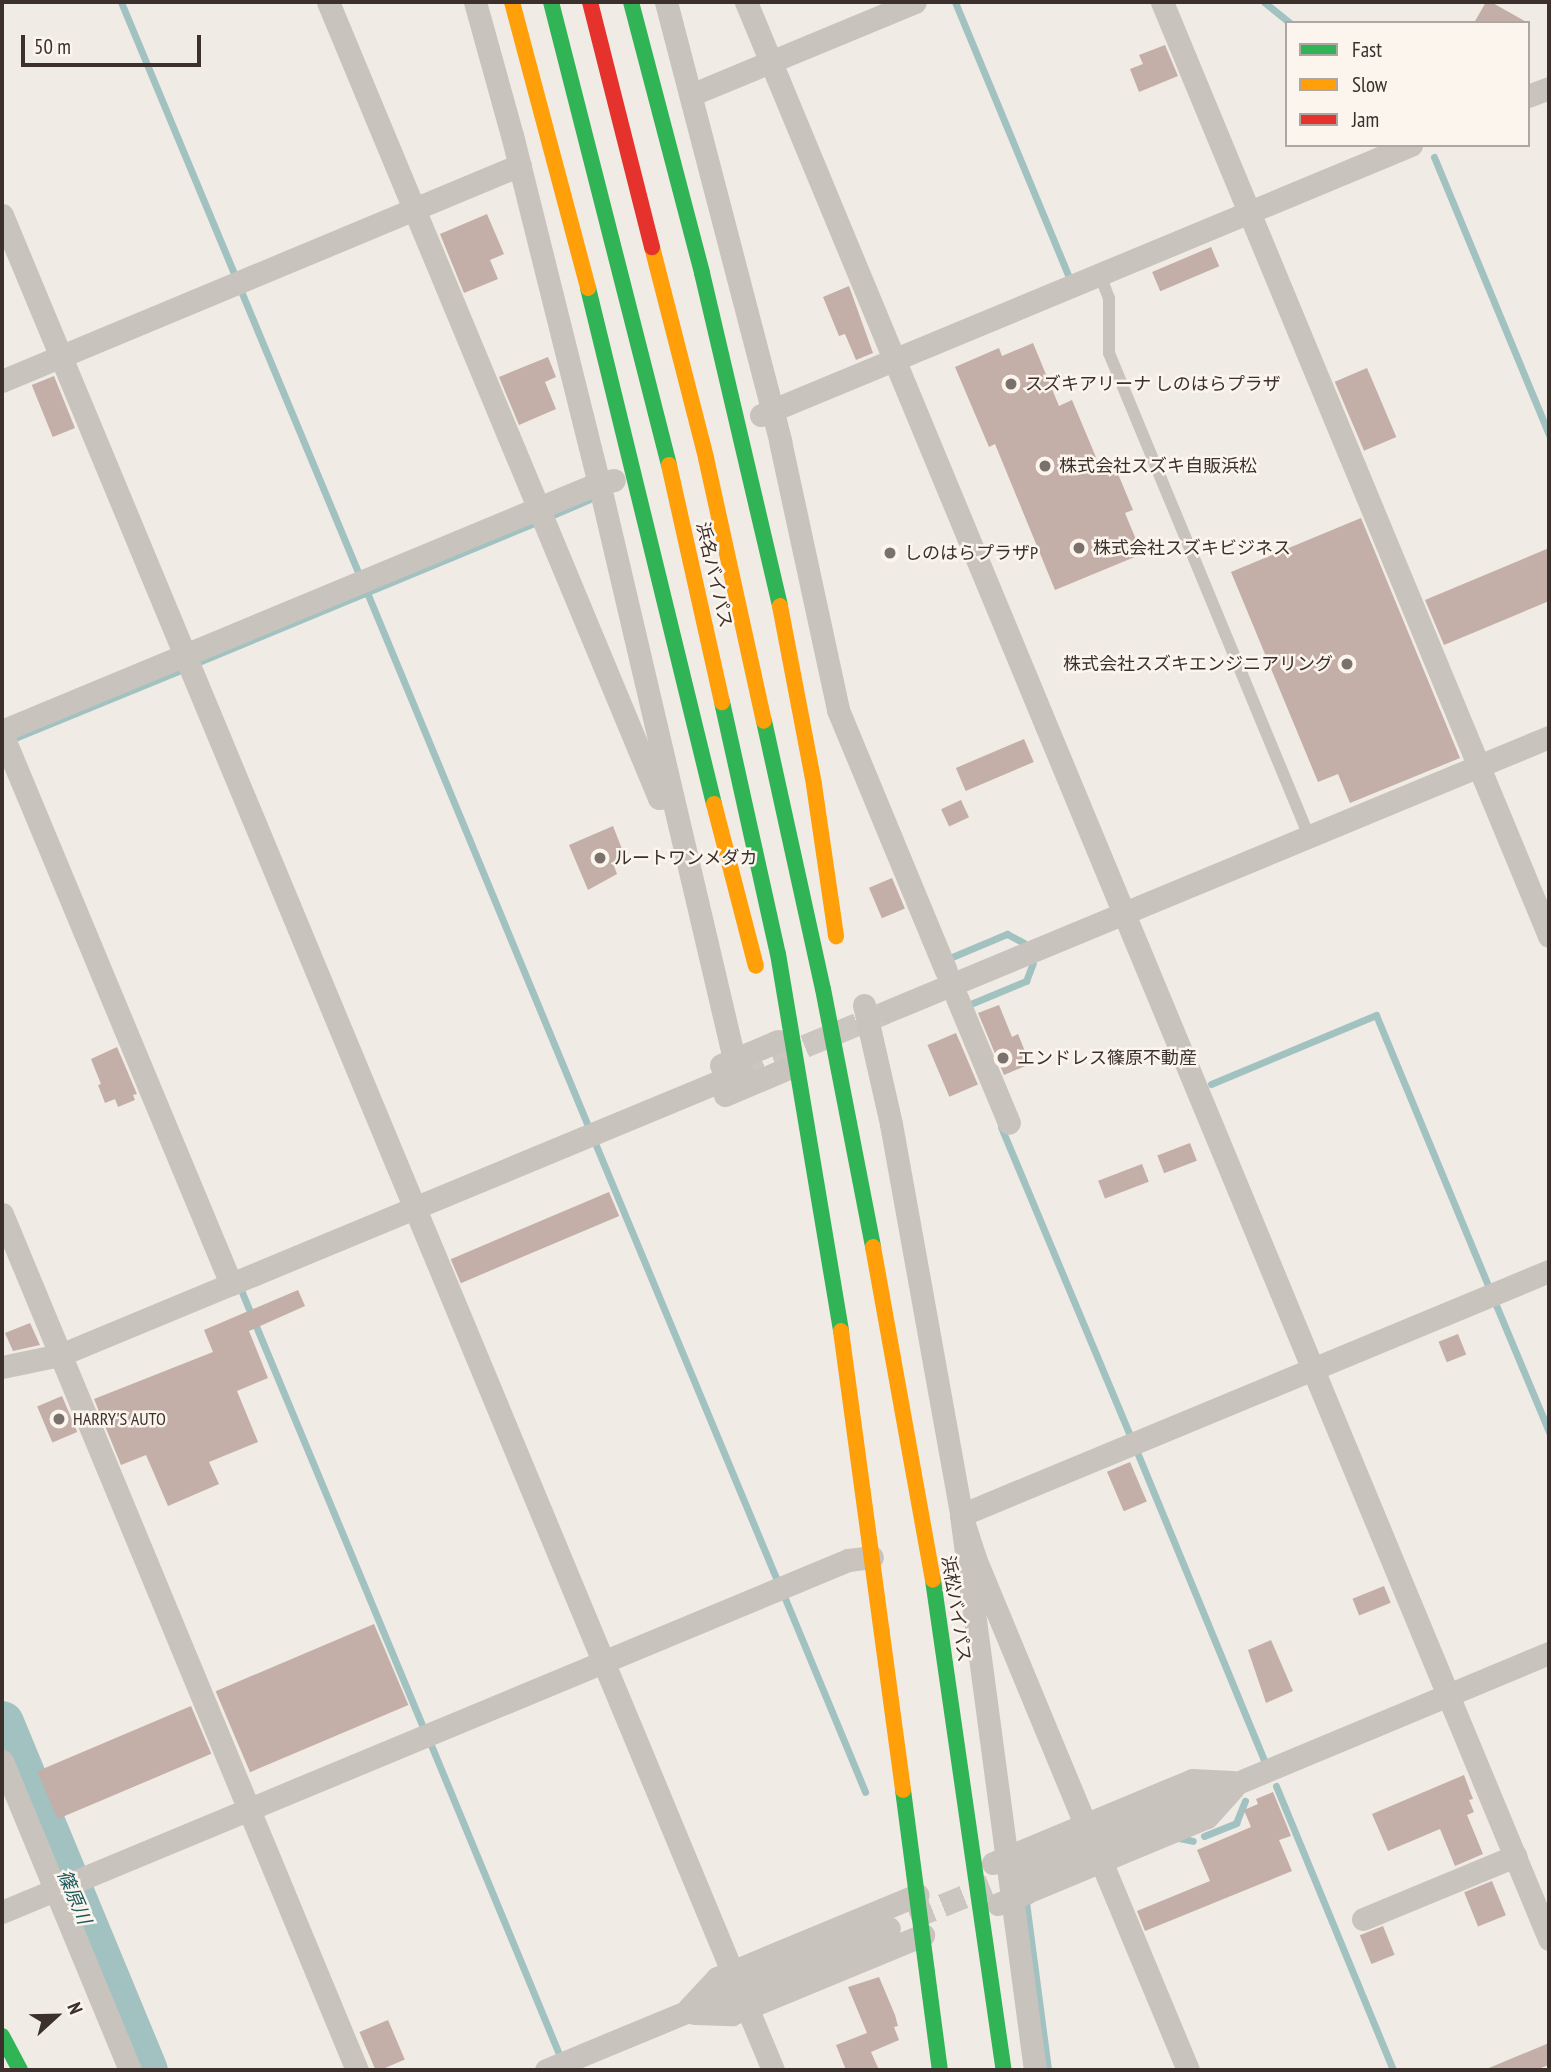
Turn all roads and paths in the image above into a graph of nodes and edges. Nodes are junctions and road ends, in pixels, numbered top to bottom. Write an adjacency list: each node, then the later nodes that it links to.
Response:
1 (328, 2): 17 (street)
2 (475, 2): 16 (street)
3 (513, 2): 26 (main road)
4 (551, 2): 52 (main road, 浜名バイパス)
5 (590, 2): 51 (main road, 浜名バイパス)
6 (631, 2): 25 (main road)
7 (666, 2): 13 (street)
8 (746, 2): 11 (street)
9 (915, 2): 11 (street)
10 (1162, 2): 18 (street)
11 (771, 61): 13 (street); 22 (street)
12 (1549, 88): 14 (street)
13 (693, 94): 24 (street)
14 (1530, 95)
15 (1406, 147): 18 (street)
16 (520, 165): 17 (street); 27 (street)
17 (414, 209): 21 (street); 28 (street)
18 (1249, 213): 20 (street); 32 (street)
19 (2, 215): 21 (street)
20 (1100, 275): 22 (street); 34 (lane)
21 (61, 356): 23 (street); 29 (street)
22 (895, 360): 24 (street); 35 (street)
23 (2, 381)
24 (772, 411): 25 (street); 39 (street)
25 (738, 422): 38 (main road)
26 (635, 475): 27 (street); 40 (main road)
27 (600, 482): 28 (street); 33 (street)
28 (538, 508): 29 (street); 33 (street)
29 (185, 655): 30 (street); 53 (street)
30 (2, 732): 56 (street)
31 (1549, 737): 32 (street)
32 (1479, 766): 34 (street); 36 (street)
33 (672, 795): 47 (street)
34 (1309, 836): 35 (street)
35 (1124, 913): 37 (street); 59 (street)
36 (1549, 936)
37 (1026, 954): 39 (street); 41 (street); 42 (street)
38 (839, 956)
39 (946, 971): 44 (street)
40 (762, 985)
41 (957, 998): 45 (street); 49 (street)
42 (888, 1011)
43 (772, 1019): 46 (main road)
44 (851, 1021): 45 (street); 51 (main road)
45 (870, 1034): 60 (street)
46 (778, 1041): 47 (street); 48 (main road)
47 (738, 1066): 50 (street)
48 (786, 1069): 50 (street); 52 (main road)
49 (1009, 1123)
50 (613, 1125): 53 (street)
51 (856, 1156): 72 (main road, 浜松バイパス)
52 (815, 1162): 61 (main road)
53 (415, 1208): 56 (street); 63 (street)
54 (2, 1214): 57 (street)
55 (1549, 1271): 59 (street)
56 (231, 1284): 57 (street)
57 (60, 1355): 58 (street); 67 (street)
58 (2, 1367)
59 (1313, 1369): 60 (street); 64 (street)
60 (961, 1515): 68 (street); 71 (street)
61 (872, 1557): 63 (street); 74 (main road)
62 (1549, 1653): 64 (street)
63 (603, 1662): 67 (street); 82 (street)
64 (1448, 1695): 66 (street); 69 (street)
65 (2, 1761): 73 (street)
66 (1239, 1782): 68 (street); 70 (street); 71 (street)
67 (249, 1809): 73 (street); 88 (street)
68 (1086, 1824): 71 (street)
69 (1515, 1856): 78 (street); 81 (street)
70 (1101, 1861): 75 (street); 93 (street)
71 (1013, 1866): 72 (street); 75 (street)
72 (977, 1870): 76 (main road, 浜松バイパス)
73 (64, 1886): 77 (street); 87 (street)
74 (917, 1895): 80 (main road); 82 (street)
75 (1012, 1898): 76 (street); 92 (street)
76 (983, 1910): 91 (main road, 浜松バイパス)
77 (2, 1912)
78 (1363, 1919)
79 (889, 1928): 82 (street)
80 (923, 1935): 82 (street); 90 (main road)
81 (1549, 1939)
82 (740, 1990): 83 (street); 83 (street); 89 (street)
83 (684, 2013): 85 (street)
84 (2, 2036): 86 (main road)
85 (553, 2069)
86 (20, 2070)
87 (130, 2070)
88 (358, 2070)
89 (773, 2070)
90 (940, 2070)
91 (1004, 2070)
92 (1035, 2070)
93 (1188, 2070)

